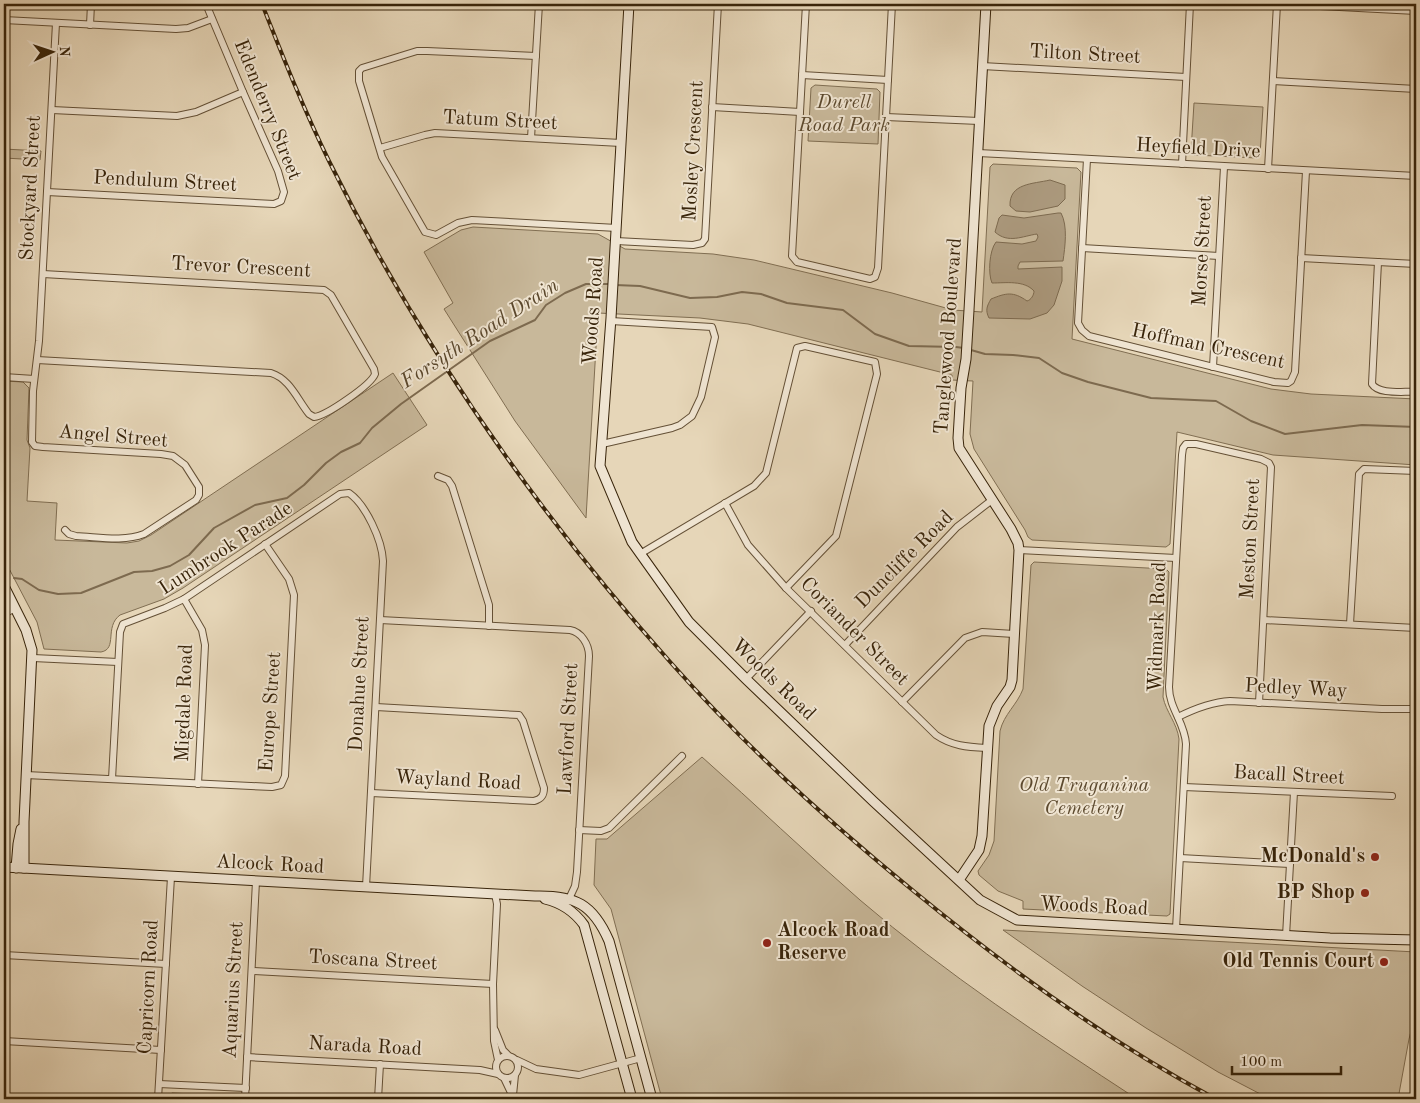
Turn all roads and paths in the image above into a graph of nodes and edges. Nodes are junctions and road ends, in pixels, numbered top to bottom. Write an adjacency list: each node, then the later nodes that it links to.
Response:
1 (4, 4): 14 (street)
2 (91, 4): 18 (street)
3 (206, 4): 15 (street, Edenderry Street)
4 (539, 4): 19 (street)
5 (629, 4): 33 (street, Woods Road)
6 (718, 4): 27 (street, Mosley Crescent)
7 (806, 4): 21 (street)
8 (892, 4): 23 (street)
9 (986, 4): 20 (street, Tanglewood Boulevard)
10 (1190, 4): 22 (street)
11 (1277, 4): 24 (street)
12 (1282, 4): 13 (street)
13 (1416, 11)
14 (4, 12)
15 (212, 19): 18 (street); 26 (street, Edenderry Street)
16 (4, 20): 17 (street)
17 (56, 23): 18 (street); 28 (street, Stockyard Street)
18 (90, 25)
19 (536, 56): 32 (street); 34 (street)
20 (982, 66): 22 (street, Tilton Street); 31 (street, Tanglewood Boulevard)
21 (802, 75): 23 (street); 29 (street)
22 (1186, 77): 37 (street)
23 (888, 80): 30 (street)
24 (1273, 81): 25 (street); 39 (street)
25 (1416, 89)
26 (243, 92): 28 (street); 43 (street, Edenderry Street)
27 (712, 107): 29 (street); 45 (street, Mosley Crescent)
28 (52, 110): 42 (street, Stockyard Street)
29 (800, 112): 30 (street)
30 (886, 117): 31 (street)
31 (980, 121): 35 (street, Tanglewood Boulevard)
32 (532, 138): 33 (street, Tatum Street); 34 (street, Tatum Street)
33 (621, 143): 44 (street, Woods Road)
34 (380, 148): 44 (street)
35 (978, 153): 36 (street, Heyfield Drive); 64 (street, Tanglewood Boulevard)
36 (1087, 159): 37 (street, Heyfield Drive); 46 (street, Hoffman Crescent)
37 (1182, 164): 38 (street, Heyfield Drive)
38 (1224, 167): 39 (street, Heyfield Drive); 47 (street, Morse Street)
39 (1268, 168): 40 (street, Heyfield Drive)
40 (1306, 171): 41 (street, Heyfield Drive); 48 (street, Hoffman Crescent)
41 (1416, 176)
42 (47, 192): 43 (street, Pendulum Street); 51 (street, Stockyard Street)
43 (281, 201)
44 (616, 228): 45 (street, Woods Road)
45 (616, 241): 52 (street, Woods Road)
46 (1082, 248): 47 (street); 54 (street, Hoffman Crescent)
47 (1219, 256): 54 (street, Morse Street)
48 (1301, 258): 49 (street); 54 (street, Hoffman Crescent)
49 (1378, 262): 50 (street); 57 (street)
50 (1416, 264)
51 (43, 274): 53 (street, Stockyard Street); 53 (street, Trevor Crescent)
52 (611, 319): 59 (street, Woods Road); 59 (street)
53 (37, 360): 56 (street, Stockyard Street)
54 (1213, 367)
55 (4, 377): 56 (street)
56 (34, 379): 58 (street, Stockyard Street)
57 (1416, 392)
58 (33, 444): 66 (street, Angel Street)
59 (602, 444): 69 (street, Woods Road)
60 (1186, 444): 70 (street, Widmark Road); 78 (street, Meston Street)
61 (1416, 471): 79 (street)
62 (438, 476): 80 (street)
63 (349, 493): 67 (street, Lumbrook Parade); 77 (street, Donahue Street)
64 (992, 500): 68 (street, Tanglewood Boulevard); 83 (street, Duncliffe Road)
65 (726, 504): 69 (street); 72 (street, Coriander Street); 72 (street)
66 (65, 530)
67 (265, 544): 73 (street, Lumbrook Parade); 96 (street, Europe Street)
68 (1019, 550): 70 (street); 82 (street, Tanglewood Boulevard)
69 (640, 554): 86 (street, Woods Road)
70 (1176, 558): 91 (street, Widmark Road)
71 (4, 586): 74 (street)
72 (786, 588): 75 (street, Coriander Street)
73 (184, 599): 85 (street, Lumbrook Parade); 96 (street, Migdale Road)
74 (16, 608): 76 (street); 84 (street)
75 (811, 612): 83 (street, Coriander Street); 86 (street)
76 (4, 614)
77 (380, 620): 80 (street, Lawford Street); 89 (street, Donahue Street)
78 (1264, 620): 79 (street); 88 (street, Meston Street)
79 (1350, 624): 81 (street)
80 (489, 626): 101 (street, Lawford Street)
81 (1416, 628)
82 (1014, 634): 87 (street); 92 (street, Tanglewood Boulevard)
83 (845, 645): 87 (street, Coriander Street)
84 (32, 658): 85 (street); 94 (street)
85 (118, 662): 95 (street, Lumbrook Parade)
86 (746, 679): 107 (street, Woods Road)
87 (902, 702): 92 (street, Coriander Street)
88 (1259, 703): 90 (street, Pedley Way); 91 (street, Pedley Way)
89 (376, 706): 99 (street, Donahue Street); 99 (street, Wayland Road)
90 (1416, 709)
91 (1178, 717): 97 (street, Widmark Road)
92 (987, 748): 107 (street, Tanglewood Boulevard)
93 (682, 756): 101 (street)
94 (26, 775): 95 (street, Europe Street); 105 (street)
95 (112, 779): 96 (street, Europe Street)
96 (198, 784)
97 (1184, 787): 98 (street, Bacall Street); 102 (street, Widmark Road)
98 (1294, 792): 100 (street, Bacall Street); 103 (street)
99 (371, 793): 109 (street, Donahue Street)
100 (1392, 796)
101 (580, 830): 111 (street, Lawford Street)
102 (1180, 858): 103 (street); 112 (street, Widmark Road)
103 (1290, 864): 113 (street)
104 (4, 867): 105 (street, Alcock Road)
105 (20, 868): 106 (street, Alcock Road)
106 (171, 877): 108 (street, Alcock Road); 116 (street, Capricorn Road)
107 (959, 880): 112 (street, Woods Road)
108 (256, 882): 109 (street, Alcock Road); 117 (street, Aquarius Street)
109 (366, 887): 110 (street, Alcock Road)
110 (496, 894): 111 (street, Alcock Road); 118 (street)
111 (568, 903): 125 (street, Alcock Road); 129 (street)
112 (1176, 929): 113 (street, Woods Road)
113 (1286, 936): 114 (street, Woods Road)
114 (1416, 940)
115 (5, 955): 116 (street); 119 (street)
116 (166, 964): 122 (street, Capricorn Road)
117 (252, 971): 118 (street, Toscana Street); 124 (street, Aquarius Street)
118 (493, 984): 120 (street)
119 (4, 1002)
120 (495, 1029): 123 (street); 127 (street)
121 (4, 1041): 122 (street)
122 (161, 1050): 134 (street, Capricorn Road)
123 (508, 1055): 126 (street); 127 (street)
124 (247, 1057): 128 (street, Narada Road); 135 (street, Aquarius Street)
125 (642, 1058): 129 (street); 141 (street, Alcock Road)
126 (516, 1060): 130 (street); 132 (street)
127 (497, 1061): 131 (street, Narada Road); 133 (street)
128 (380, 1064): 131 (street, Narada Road); 139 (street)
129 (622, 1064): 130 (street); 140 (street)
130 (536, 1069): 132 (street)
131 (480, 1070): 133 (street, Narada Road)
132 (516, 1074): 133 (street); 136 (street)
133 (501, 1076): 136 (street)
134 (159, 1084): 135 (street); 137 (street, Capricorn Road)
135 (246, 1088): 138 (street, Aquarius Street)
136 (514, 1098)
137 (158, 1099)
138 (245, 1099)
139 (378, 1099)
140 (632, 1099)
141 (652, 1099)

